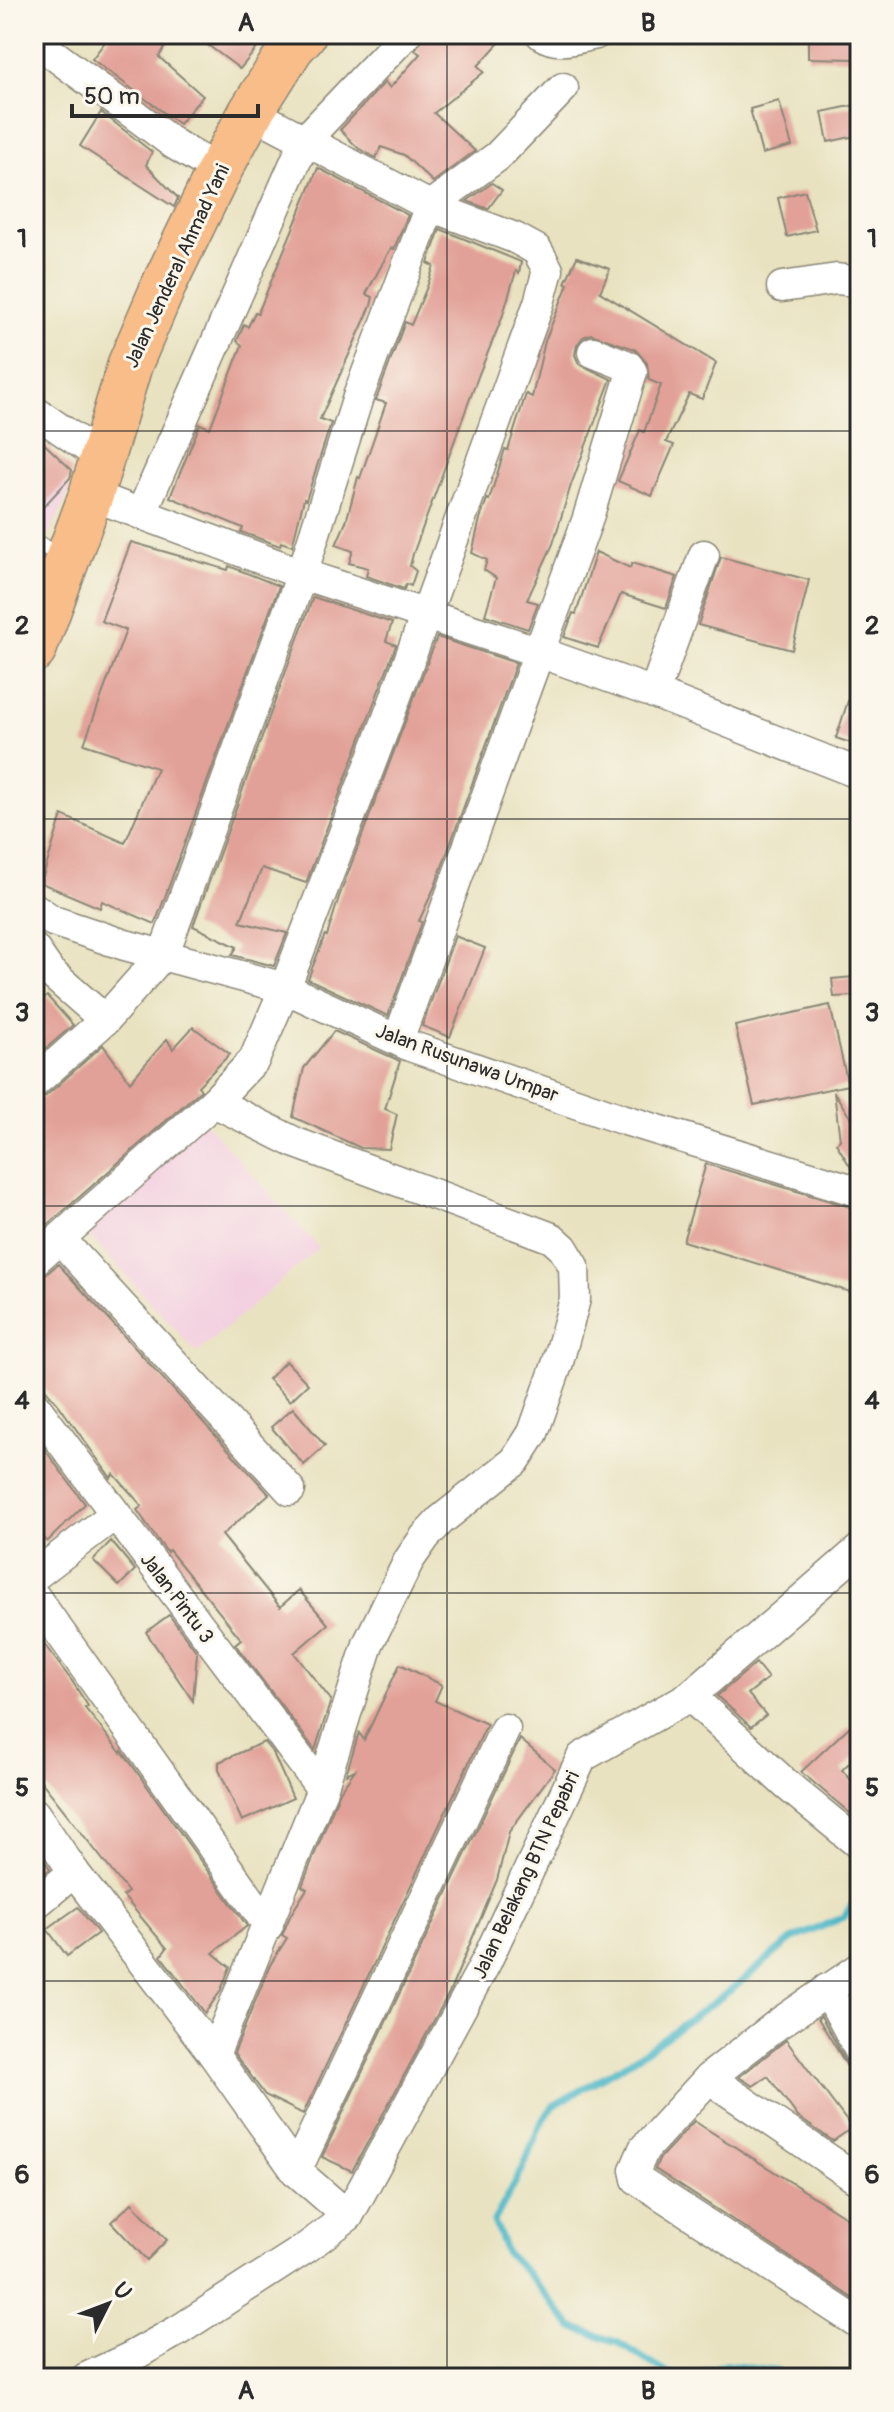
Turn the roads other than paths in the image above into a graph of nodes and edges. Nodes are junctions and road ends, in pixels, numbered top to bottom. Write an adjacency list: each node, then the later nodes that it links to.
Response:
1 (304, 34): 7 (highway, Jalan Jenderal Ahmad Yani)
2 (406, 34): 8 (street)
3 (541, 34): 4 (street)
4 (596, 34)
5 (34, 40): 9 (street)
6 (563, 88): 10 (street)
7 (251, 112): 8 (street); 9 (highway, Jalan Jenderal Ahmad Yani)
8 (305, 140): 10 (street); 16 (street)
9 (219, 171): 15 (highway, Jalan Jenderal Ahmad Yani)
10 (430, 206): 19 (street); 20 (street)
11 (860, 282): 12 (street)
12 (782, 287)
13 (593, 352): 22 (street)
14 (34, 411): 15 (street)
15 (96, 476): 16 (street); 17 (highway, Jalan Jenderal Ahmad Yani)
16 (141, 514): 19 (street)
17 (51, 550): 21 (highway, Jalan Jenderal Ahmad Yani)
18 (704, 555): 23 (street)
19 (302, 574): 20 (street); 27 (street)
20 (426, 615): 22 (street); 28 (street)
21 (34, 650)
22 (539, 652): 23 (street); 30 (street)
23 (654, 693): 24 (street)
24 (860, 774)
25 (34, 908): 27 (street, Jalan Rusunawa Umpar)
26 (34, 949): 29 (street)
27 (164, 953): 28 (street, Jalan Rusunawa Umpar); 29 (street)
28 (285, 988): 30 (street, Jalan Rusunawa Umpar); 32 (street)
29 (105, 1020): 31 (street)
30 (398, 1040): 33 (street, Jalan Rusunawa Umpar)
31 (34, 1083)
32 (214, 1102): 34 (street); 44 (street)
33 (860, 1192)
34 (60, 1239): 35 (street); 37 (street)
35 (34, 1261)
36 (35, 1408): 38 (street, Jalan Pintu 3)
37 (290, 1490)
38 (114, 1515): 40 (street); 44 (street, Jalan Pintu 3)
39 (860, 1549): 42 (street, Jalan Belakang BTN Pepabri)
40 (34, 1576)
41 (34, 1596): 49 (street)
42 (690, 1696): 46 (street); 57 (street, Jalan Belakang BTN Pepabri)
43 (505, 1729): 55 (street)
44 (322, 1789): 49 (street)
45 (34, 1813): 47 (street)
46 (860, 1845)
47 (74, 1872): 48 (street); 53 (street)
48 (34, 1905)
49 (268, 1925): 53 (street)
50 (860, 1968): 51 (street)
51 (827, 1989): 52 (street); 54 (street)
52 (860, 2051)
53 (214, 2055): 55 (street)
54 (709, 2078): 56 (street); 58 (street)
55 (296, 2171): 57 (street)
56 (860, 2181)
57 (348, 2216): 59 (street)
58 (860, 2324)
59 (86, 2378)

